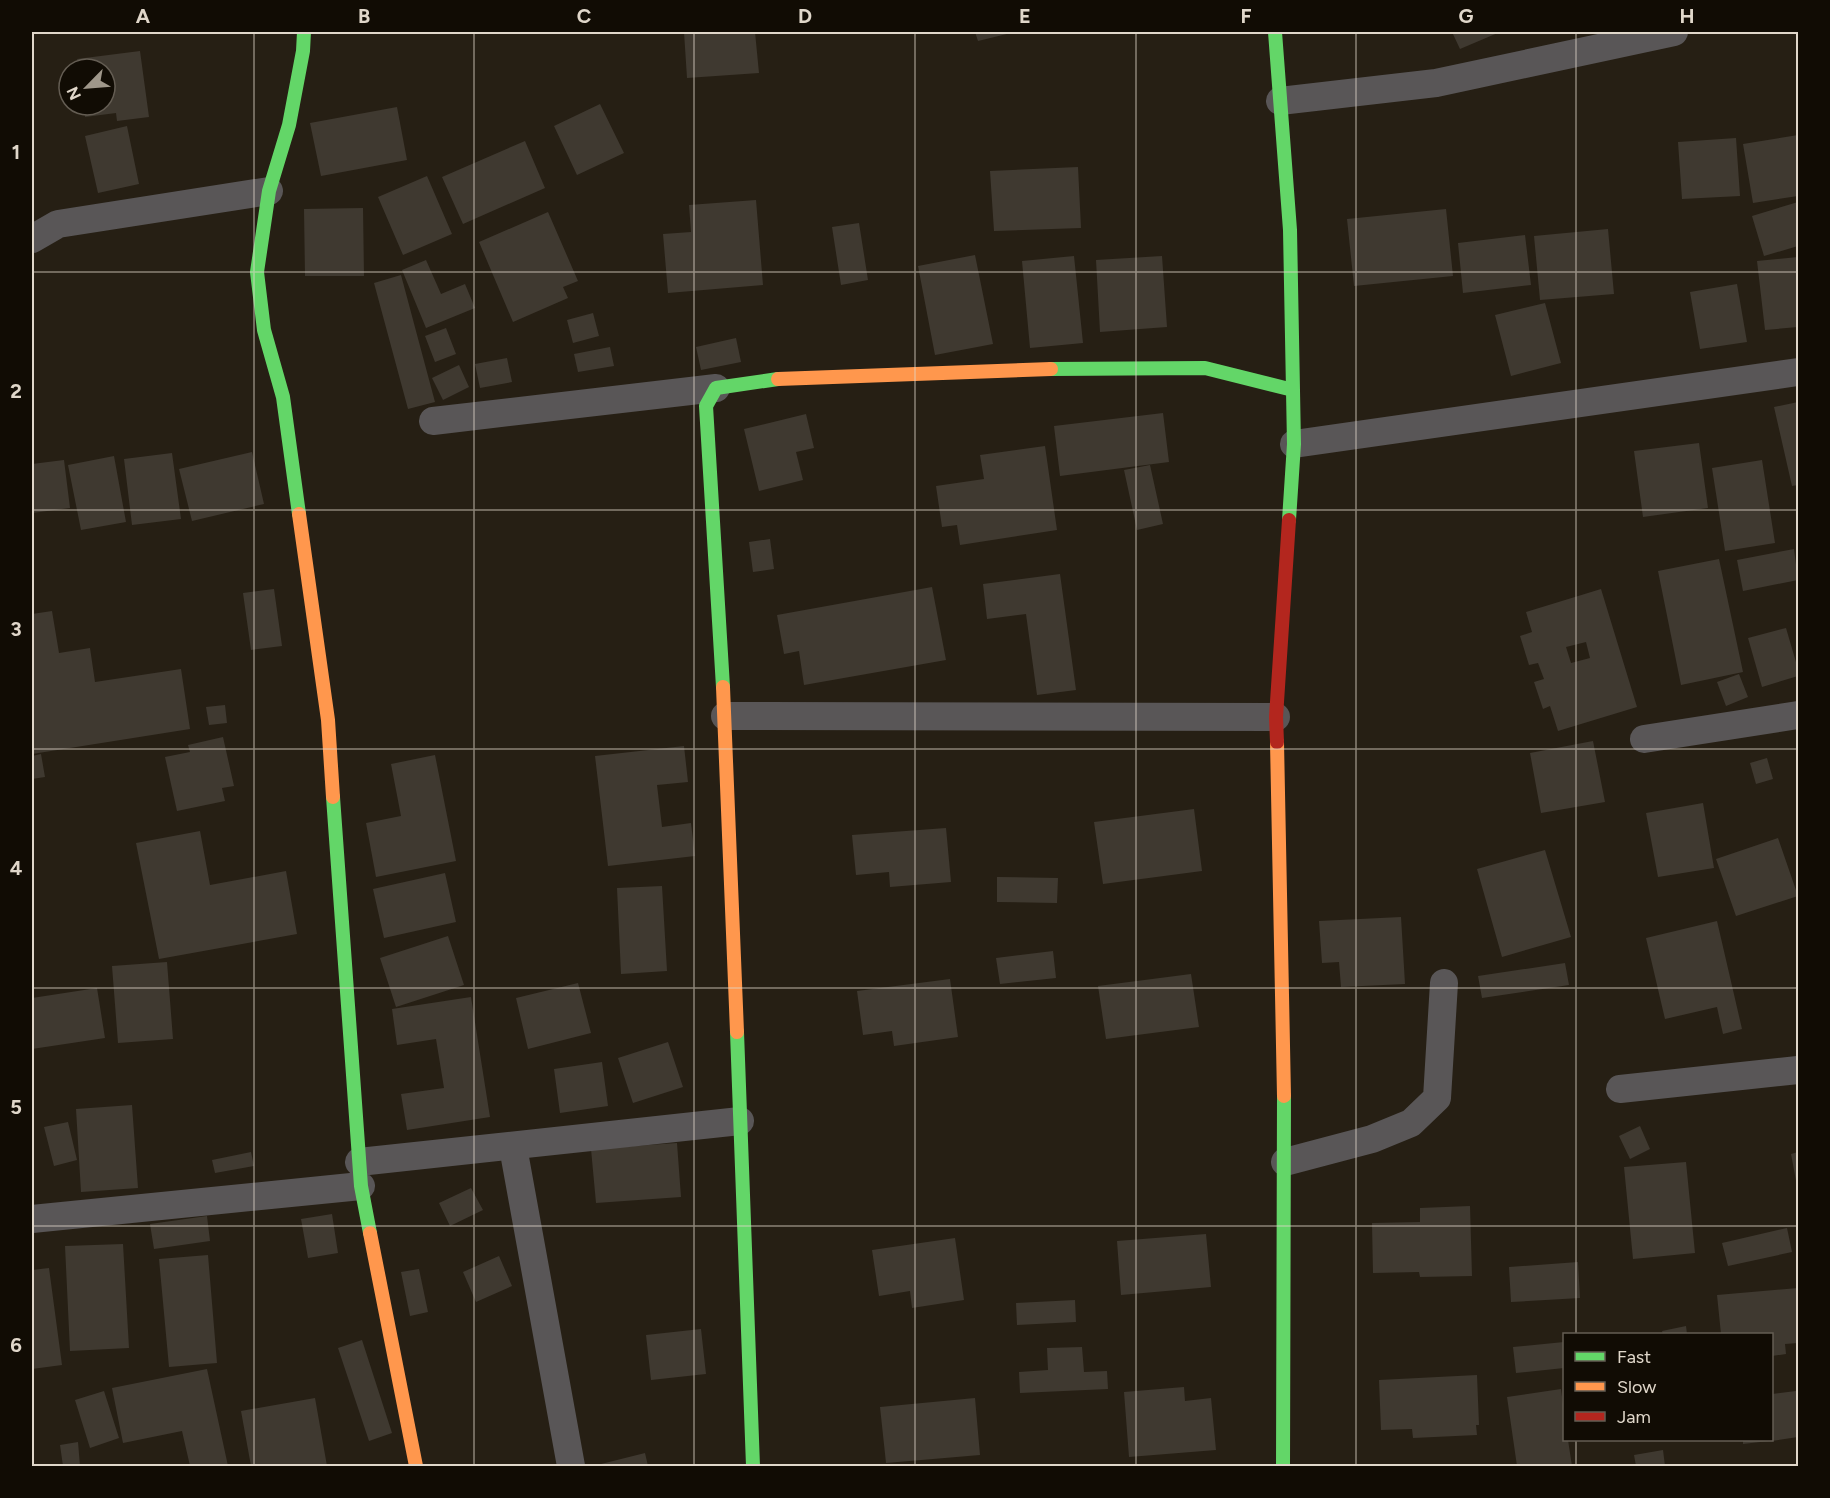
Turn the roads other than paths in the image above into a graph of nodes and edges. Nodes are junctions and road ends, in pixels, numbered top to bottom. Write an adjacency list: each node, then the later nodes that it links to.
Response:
1 (304, 32): 5 (street)
2 (1275, 32): 4 (street)
3 (1674, 32): 4 (street)
4 (1280, 101): 9 (street)
5 (269, 191): 6 (street); 22 (street)
6 (32, 239)
7 (1798, 372): 11 (street)
8 (716, 388): 9 (street); 10 (street); 13 (street)
9 (1293, 390): 11 (street)
10 (433, 421)
11 (1294, 444): 14 (street)
12 (1798, 715): 15 (street)
13 (724, 716): 14 (street); 19 (street)
14 (1276, 717): 21 (street)
15 (1644, 739)
16 (1444, 983): 21 (street)
17 (1798, 1070): 18 (street)
18 (1620, 1089)
19 (740, 1121): 20 (street); 26 (street)
20 (513, 1147): 22 (street); 25 (street)
21 (1285, 1162): 27 (street)
22 (360, 1174): 23 (street); 24 (street)
23 (32, 1220)
24 (416, 1467)
25 (571, 1467)
26 (753, 1467)
27 (1283, 1467)

